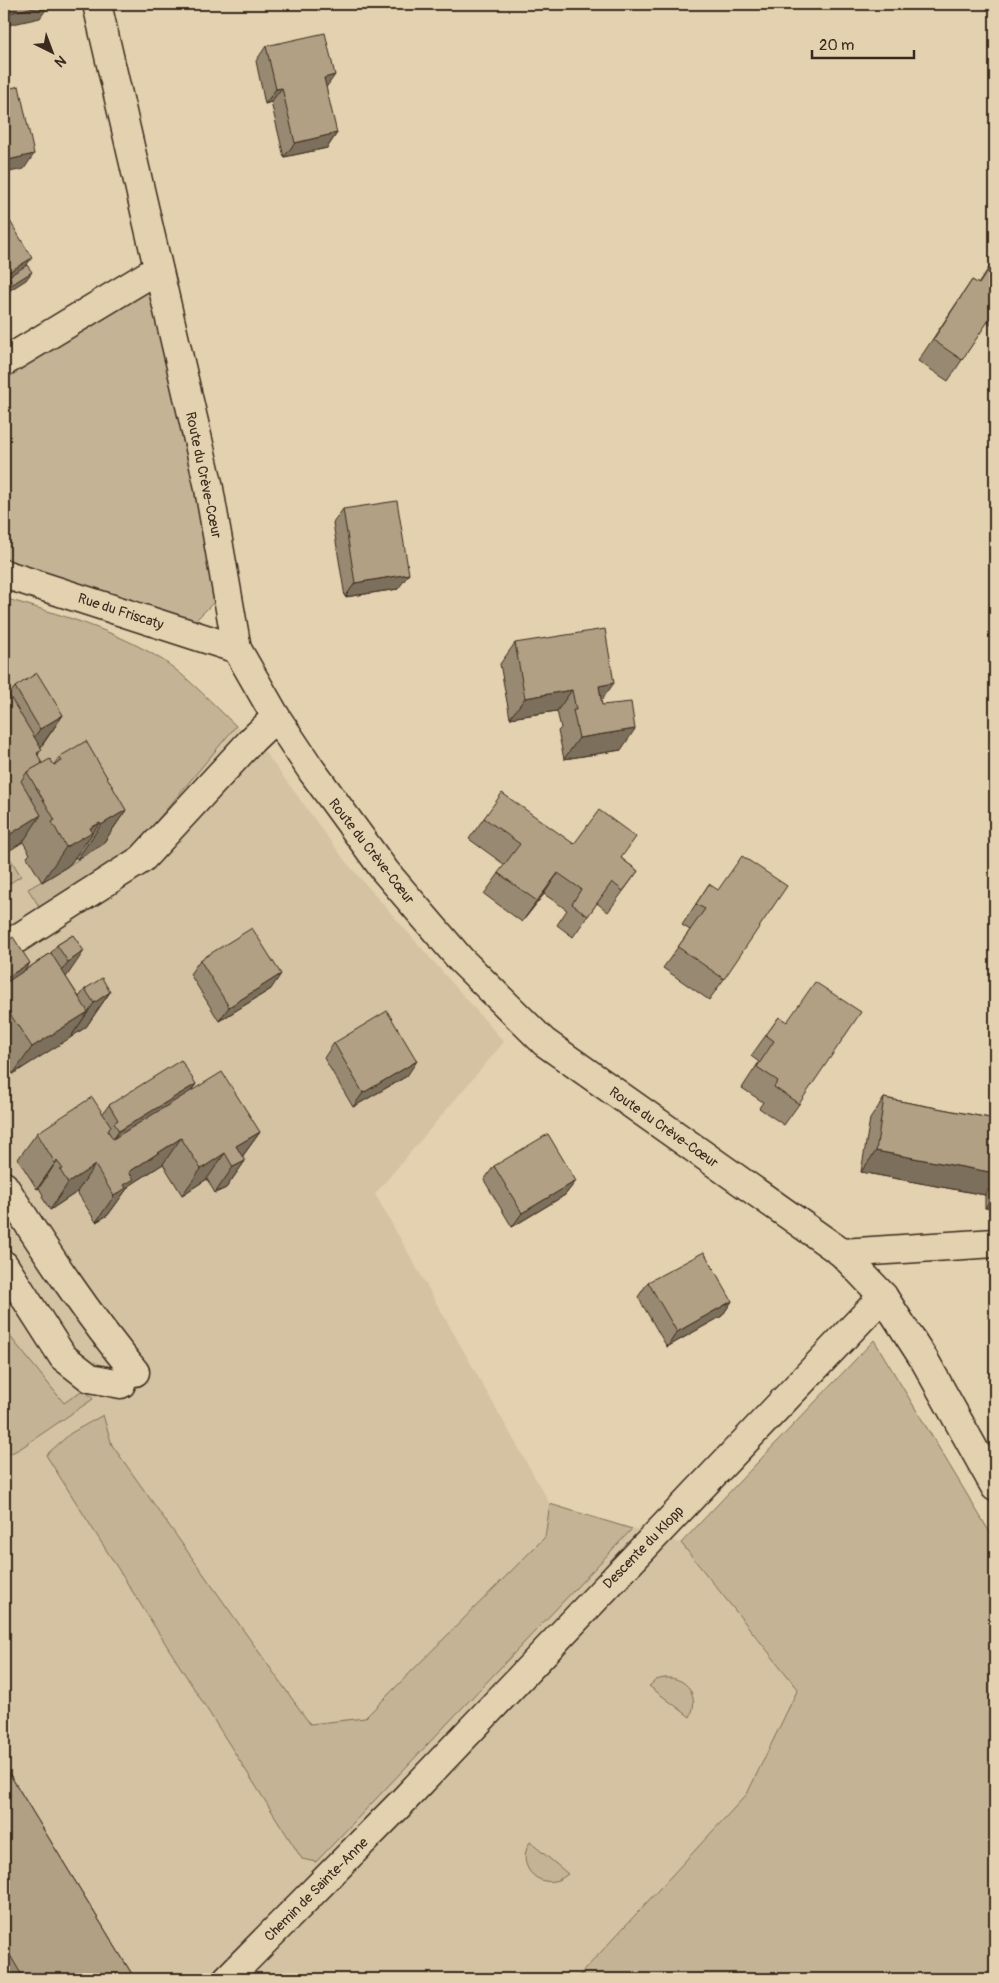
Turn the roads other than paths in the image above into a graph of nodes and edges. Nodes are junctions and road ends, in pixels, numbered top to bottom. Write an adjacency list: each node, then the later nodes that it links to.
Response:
1 (97, 4): 2 (street, Route du Crève-Cœur)
2 (158, 269): 3 (street); 5 (street, Route du Crève-Cœur)
3 (4, 362)
4 (4, 574): 5 (street, Rue du Friscaty)
5 (238, 649): 6 (street, Route du Crève-Cœur)
6 (276, 717): 7 (street); 10 (street, Route du Crève-Cœur)
7 (4, 947)
8 (4, 1186): 11 (street)
9 (995, 1243): 10 (street)
10 (842, 1253): 12 (street, Route du Crève-Cœur)
11 (4, 1265)
12 (883, 1296): 13 (street, Route du Crève-Cœur); 14 (street, Descente du Klopp)
13 (995, 1487)
14 (404, 1800): 15 (street, Chemin de Sainte-Anne)
15 (227, 1979)

